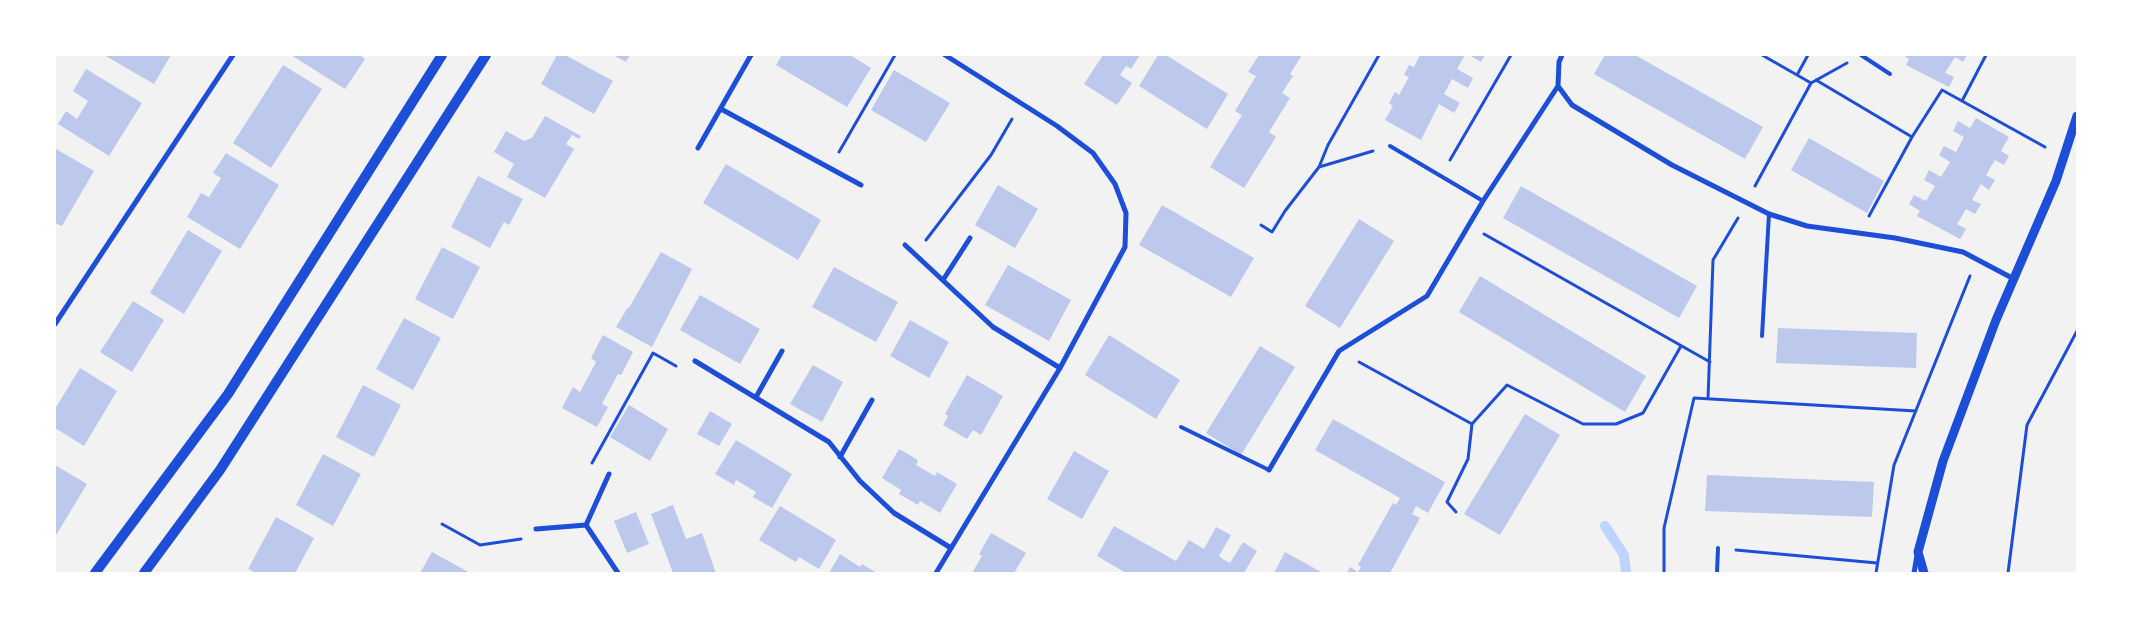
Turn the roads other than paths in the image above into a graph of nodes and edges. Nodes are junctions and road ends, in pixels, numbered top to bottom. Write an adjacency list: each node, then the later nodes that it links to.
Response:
1 (233, 55): 21 (street)
2 (442, 55): 37 (main road)
3 (486, 55): 38 (main road)
4 (751, 55): 10 (street)
5 (945, 55): 25 (street)
6 (1562, 55): 9 (street)
7 (1861, 55): 8 (lane)
8 (1890, 74)
9 (1558, 86): 15 (street); 16 (street)
10 (721, 109): 13 (street); 14 (street)
11 (2077, 116): 19 (street)
12 (1390, 146): 15 (lane)
13 (698, 148)
14 (861, 186)
15 (1483, 201): 30 (street)
16 (1768, 214): 19 (street); 22 (lane)
17 (970, 238): 20 (street)
18 (905, 244): 20 (street)
19 (2014, 279): 36 (street)
20 (943, 280): 25 (street)
21 (55, 324)
22 (1762, 336)
23 (782, 351): 26 (street)
24 (695, 361): 26 (street)
25 (1060, 368): 34 (street)
26 (756, 397): 29 (street)
27 (872, 400): 29 (street)
28 (1181, 428): 30 (lane)
29 (840, 456): 34 (street)
30 (1269, 470)
31 (609, 474): 32 (street)
32 (586, 525): 33 (street); 39 (street)
33 (536, 529)
34 (951, 548): 40 (street)
35 (1718, 548): 41 (lane)
36 (1918, 552): 42 (street); 43 (street)
37 (95, 573)
38 (144, 573)
39 (618, 573)
40 (936, 573)
41 (1717, 573)
42 (1914, 573)
43 (1924, 573)

